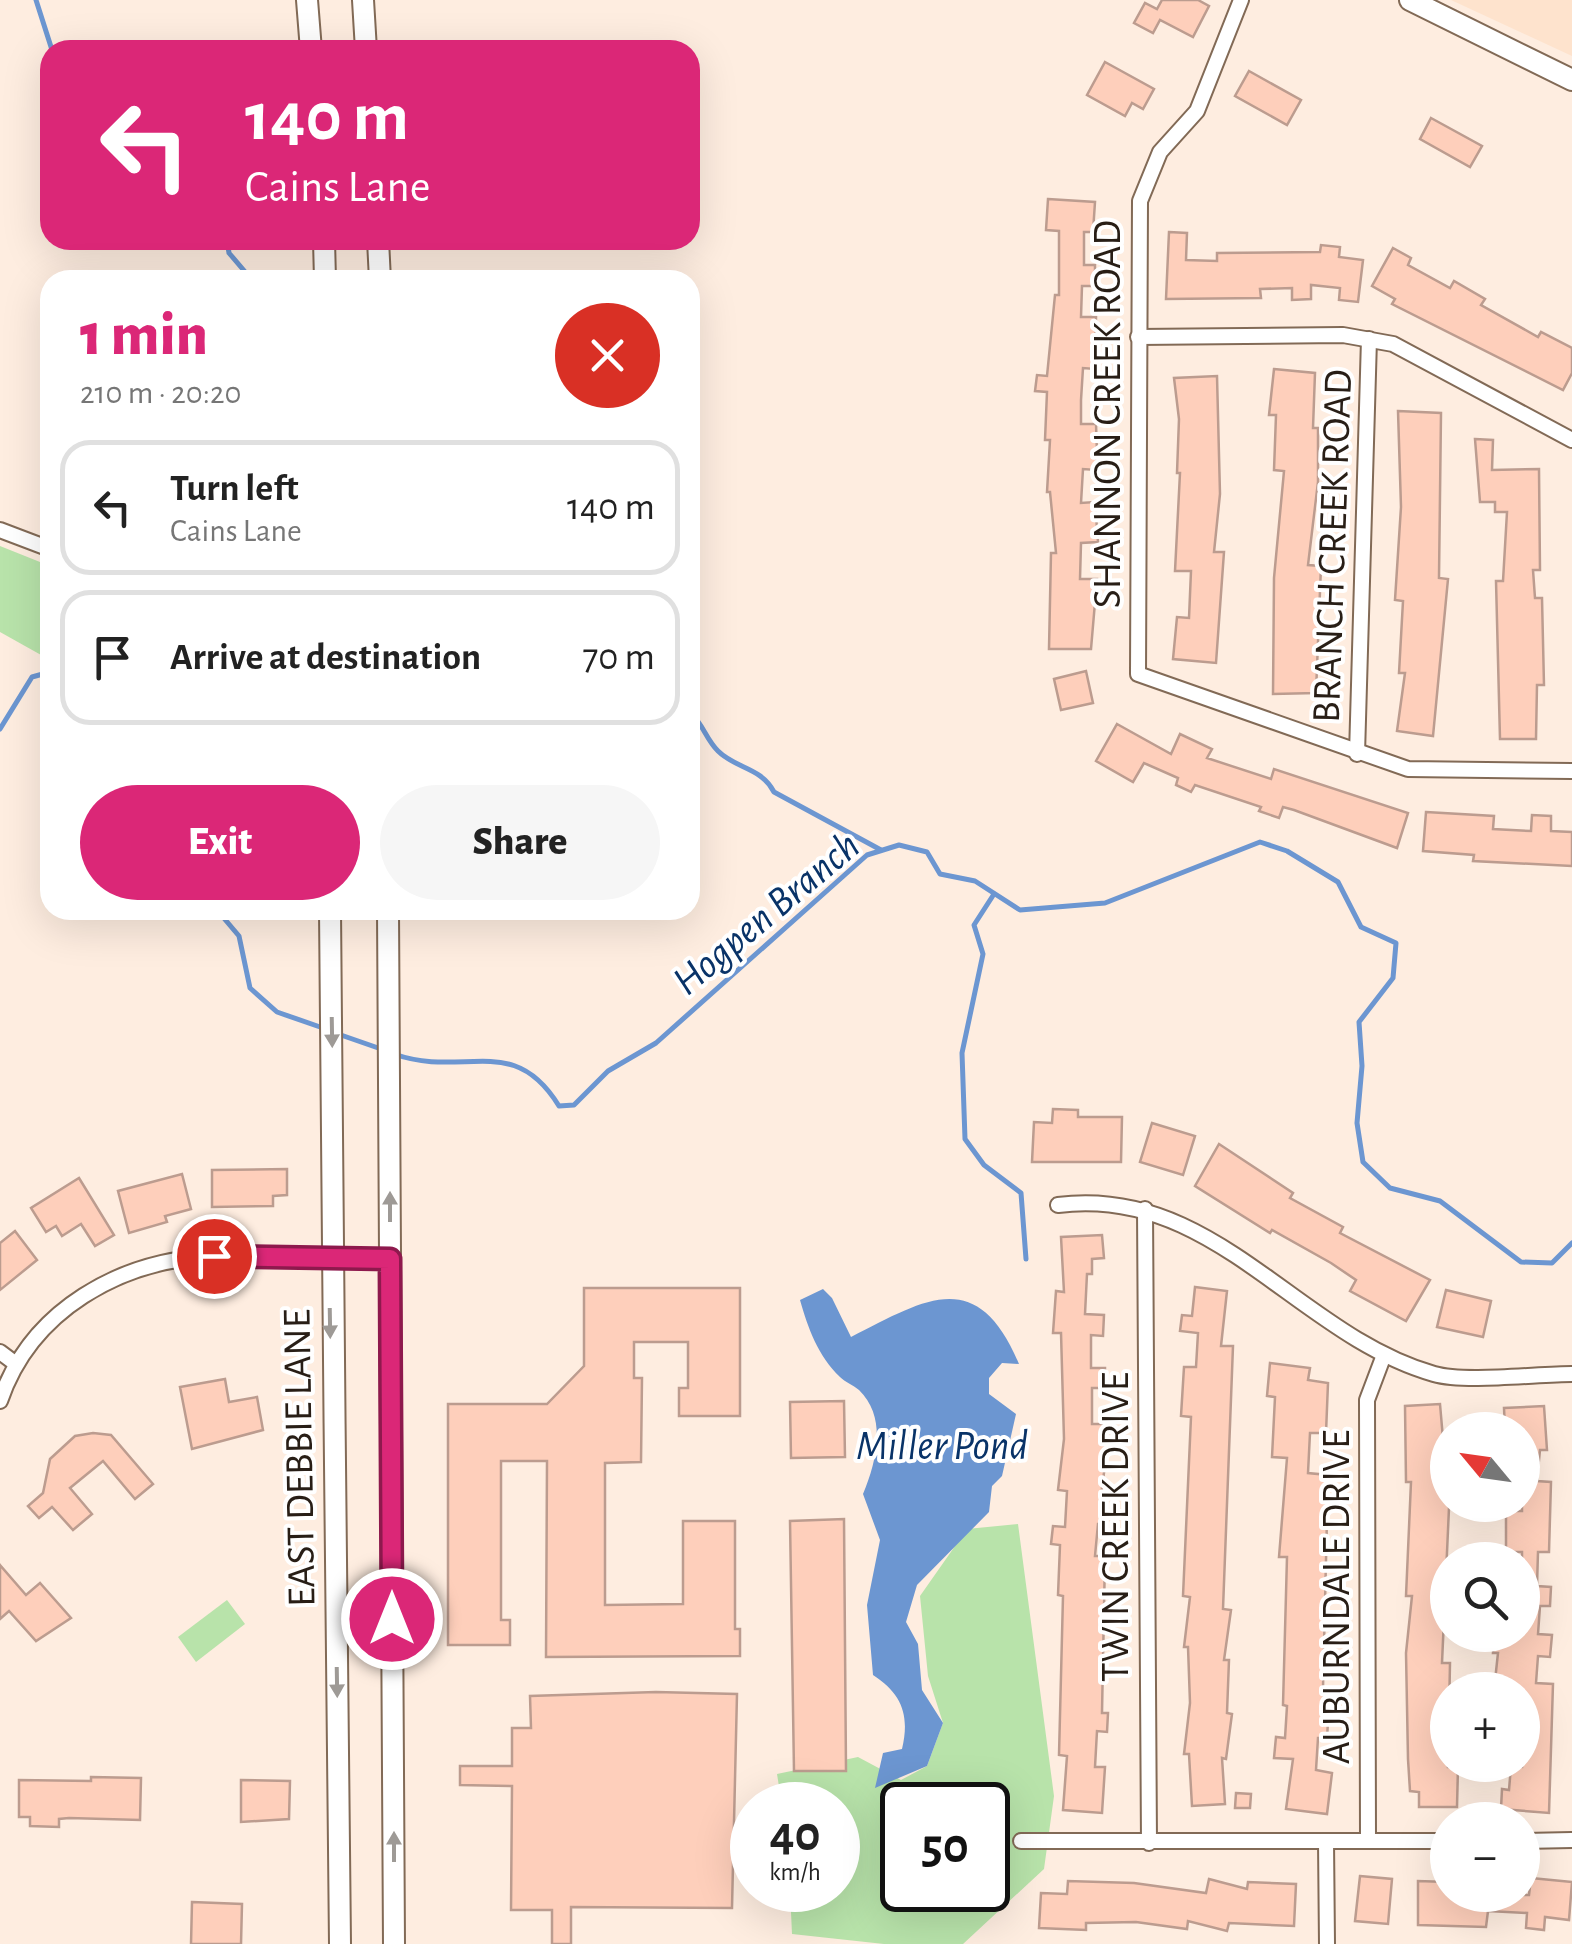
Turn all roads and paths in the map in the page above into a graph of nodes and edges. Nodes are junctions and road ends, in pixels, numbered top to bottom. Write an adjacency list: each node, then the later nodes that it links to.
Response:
1 (308, 0): 5 (main road)
2 (363, 0): 6 (main road)
3 (1241, 0): 8 (street, SHANNON CREEK ROAD)
4 (1410, 0): 7 (main road)
5 (310, 40)
6 (365, 40)
7 (1572, 80)
8 (1138, 337): 9 (street); 13 (street, SHANNON CREEK ROAD)
9 (1370, 339): 10 (street); 13 (street, BRANCH CREEK ROAD)
10 (1572, 440)
11 (0, 530): 12 (street)
12 (40, 545)
13 (1358, 754): 14 (street)
14 (1572, 771)
15 (330, 920): 20 (main road, EAST DEBBIE LANE, one-way to 20)
16 (388, 920): 19 (main road, one-way to 16)
17 (1058, 1205): 18 (street)
18 (1145, 1209): 22 (street); 32 (street, TWIN CREEK DRIVE)
19 (390, 1259): 20 (street); 34 (main road, one-way to 19)
20 (330, 1262): 23 (street); 33 (main road, EAST DEBBIE LANE, one-way to 33)
21 (0, 1352): 23 (street)
22 (1384, 1355): 24 (street); 30 (street, AUBURNDALE DRIVE)
23 (16, 1364): 25 (street)
24 (1572, 1374)
25 (0, 1400)
26 (1540, 1840): 27 (street)
27 (1572, 1840)
28 (1021, 1841): 32 (street)
29 (1326, 1841): 30 (street); 32 (street); 35 (street)
30 (1368, 1841): 31 (street)
31 (1430, 1841)
32 (1149, 1843)
33 (340, 1944)
34 (394, 1944)
35 (1326, 1944)

